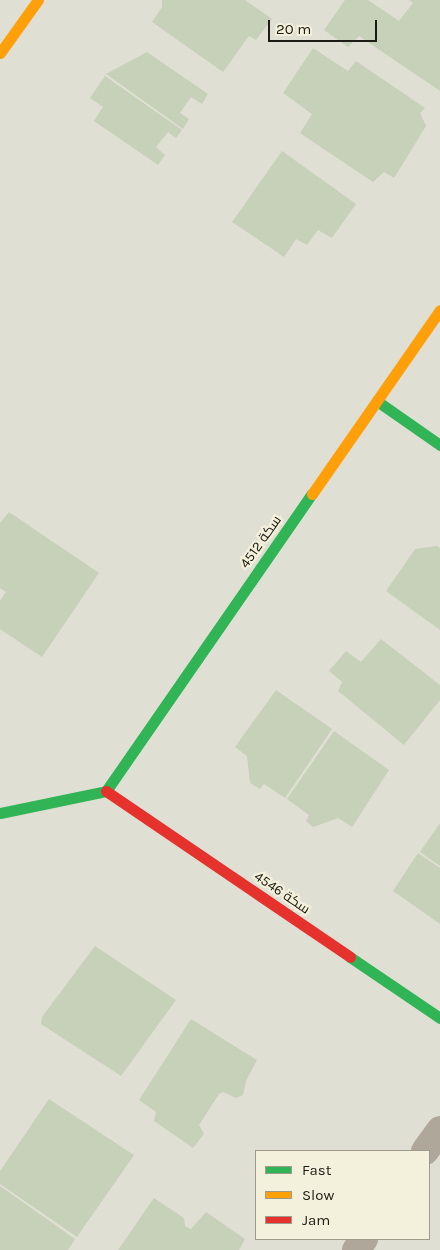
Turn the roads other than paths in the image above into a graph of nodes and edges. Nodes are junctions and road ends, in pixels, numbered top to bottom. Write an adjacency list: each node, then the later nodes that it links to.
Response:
1 (38, 0): 2 (street)
2 (0, 53)
3 (440, 310): 4 (street, سكة 4512)
4 (377, 401): 5 (street); 6 (street, سكة 4512)
5 (440, 445)
6 (106, 791): 7 (street); 8 (street, سكة 4546)
7 (0, 813)
8 (440, 1018)
9 (440, 1130): 10 (street)
10 (426, 1150)

